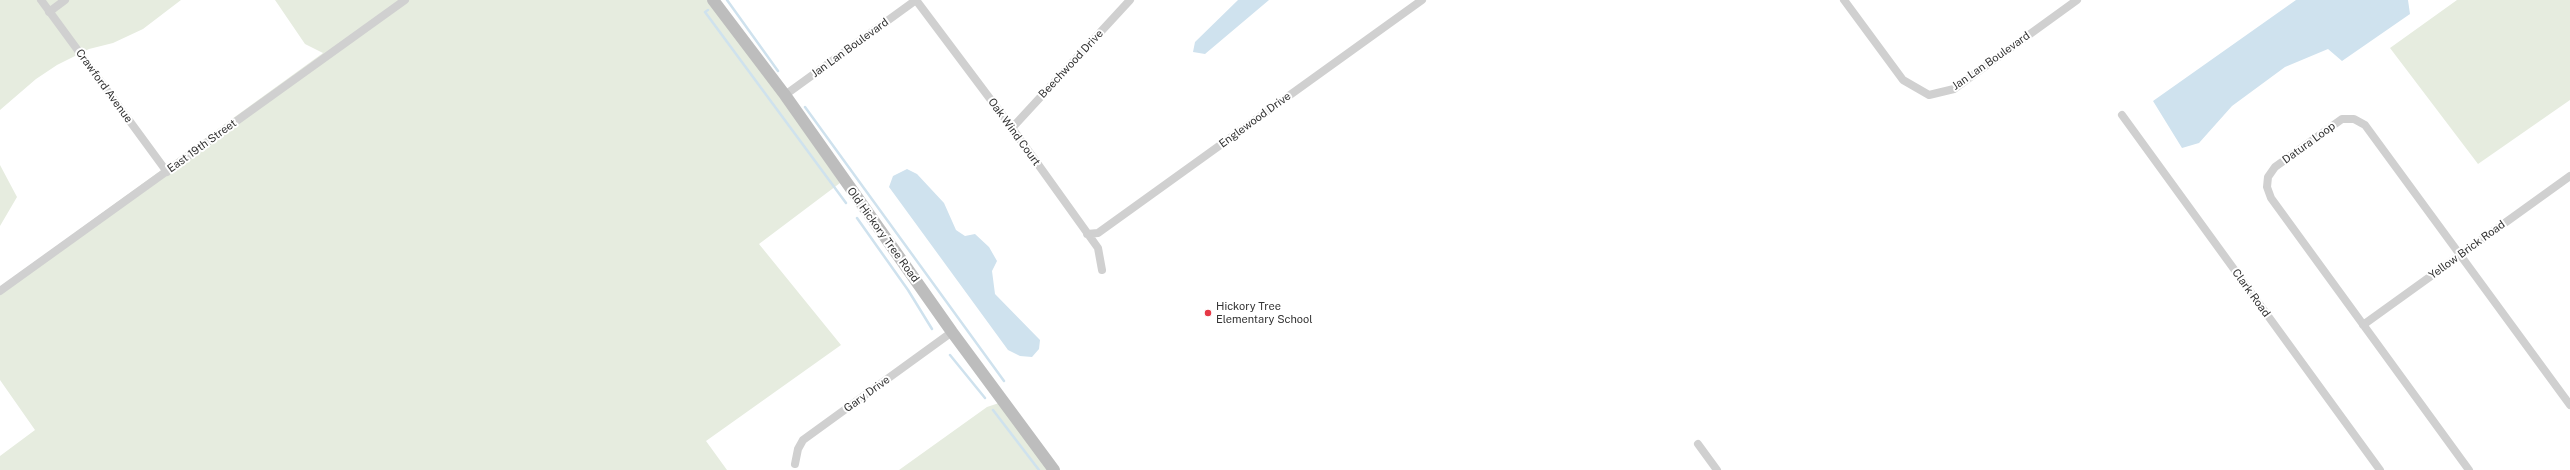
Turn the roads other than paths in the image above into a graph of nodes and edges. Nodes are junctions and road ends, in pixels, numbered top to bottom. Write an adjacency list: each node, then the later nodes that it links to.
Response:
1 (41, 0): 10 (street, Crawford Avenue)
2 (65, 0): 10 (street)
3 (405, 0): 14 (street, East 19th Street)
4 (713, 0): 11 (street, Old Hickory Tree Road)
5 (916, 0): 11 (street, Jan Lan Boulevard); 13 (street, Oak Wind Court)
6 (1130, 0): 13 (street, Beechwood Drive)
7 (1422, 0): 16 (street, Englewood Drive)
8 (1844, 0): 9 (street, Jan Lan Boulevard)
9 (2077, 0)
10 (49, 12): 14 (street, Crawford Avenue)
11 (785, 95): 21 (street, Old Hickory Tree Road)
12 (2122, 115): 27 (street, Clark Road)
13 (1012, 128): 16 (street, Oak Wind Court)
14 (167, 172): 19 (street, East 19th Street)
15 (2570, 176): 17 (street, Yellow Brick Road)
16 (1087, 234): 18 (street, Oak Wind Court)
17 (2460, 255): 20 (street, Yellow Brick Road); 20 (street, Datura Loop); 22 (street, Datura Loop)
18 (1102, 270)
19 (0, 291)
20 (2363, 325): 28 (street, Datura Loop)
21 (952, 332): 24 (street, Gary Drive); 25 (street, Old Hickory Tree Road)
22 (2570, 406)
23 (1698, 444): 26 (street)
24 (795, 464)
25 (1054, 470)
26 (1718, 470)
27 (2380, 470)
28 (2469, 470)

